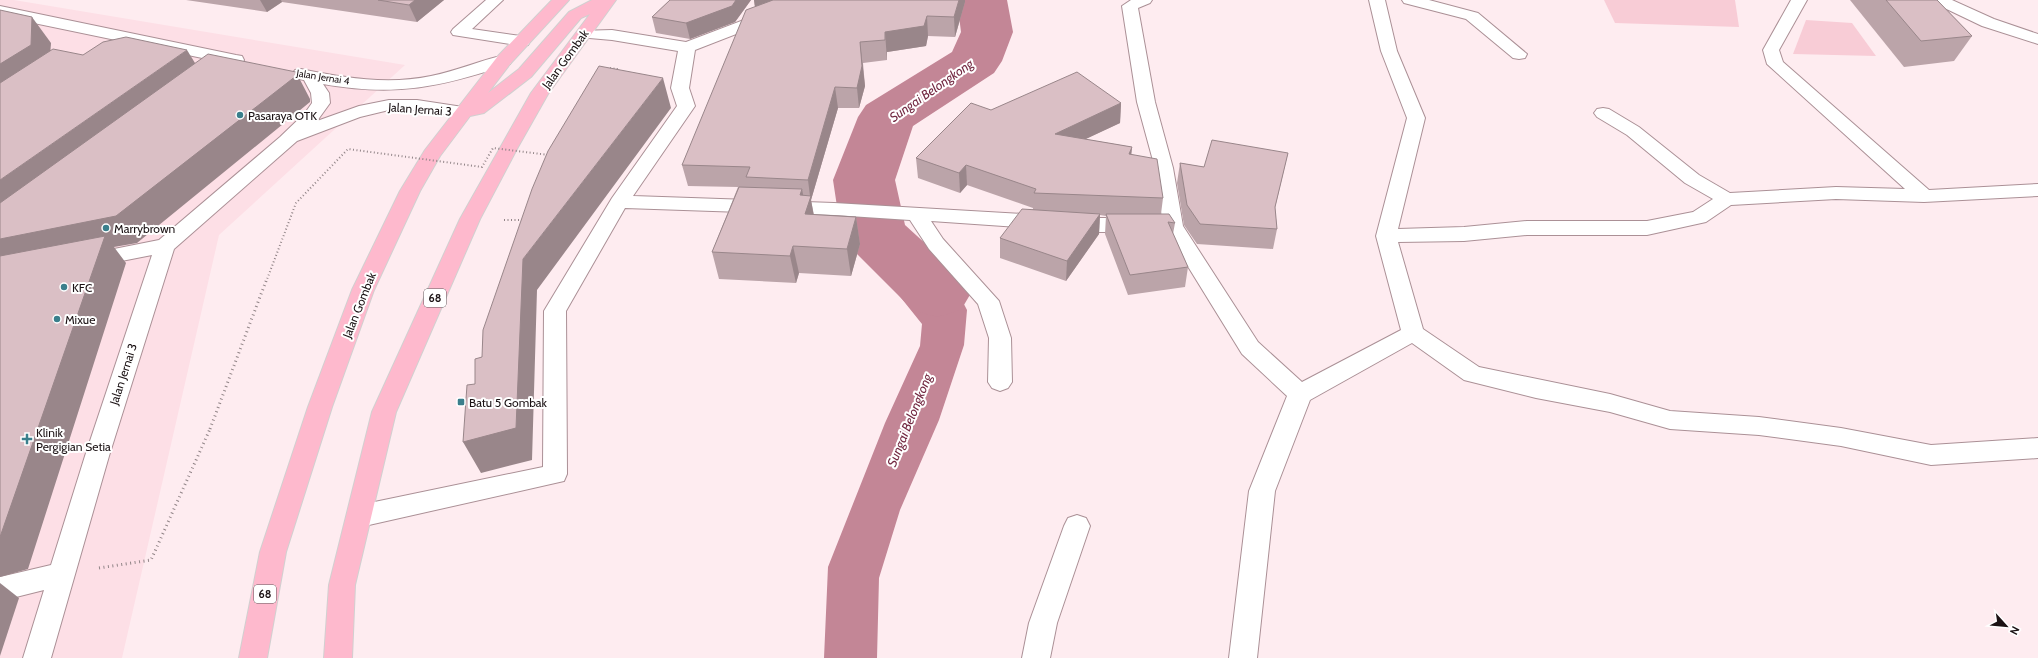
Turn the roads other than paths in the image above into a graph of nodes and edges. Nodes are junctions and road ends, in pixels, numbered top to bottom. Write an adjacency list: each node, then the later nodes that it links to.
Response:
1 (495, 0): 15 (street)
2 (561, 0): 15 (main road, Jalan Gombak / 68)
3 (604, 0): 23 (main road)
4 (608, 0): 12 (main road, Jalan Gombak / 68)
5 (796, 0): 16 (street)
6 (1144, 0): 31 (street)
7 (1377, 0): 32 (street)
8 (1410, 0): 18 (street)
9 (1798, 0): 27 (street)
10 (1940, 0): 14 (street)
11 (0, 11): 13 (street)
12 (584, 34): 16 (street); 39 (main road, Jalan Gombak / 68)
13 (118, 36): 17 (street); 21 (street)
14 (2038, 39)
15 (522, 41): 19 (main road, Jalan Gombak / 68)
16 (687, 47): 29 (street)
17 (98, 48)
18 (1519, 54)
19 (504, 60): 22 (street, Jalan Jernai 4); 23 (main road, Jalan Gombak / 68)
20 (288, 71): 22 (street, Jalan Jernai 4)
21 (218, 75)
22 (310, 76): 25 (street, Jalan Jernai 3)
23 (463, 112): 25 (street, Jalan Jernai 3); 44 (main road, Jalan Gombak / 68)
24 (1603, 113): 28 (street)
25 (287, 141): 33 (street, Jalan Jernai 3)
26 (2038, 190): 27 (street)
27 (1924, 196): 28 (street)
28 (1727, 199): 32 (street)
29 (619, 202): 30 (street); 39 (street)
30 (916, 214): 31 (street); 36 (street)
31 (1174, 226): 37 (street)
32 (1386, 236): 35 (street)
33 (165, 246): 34 (street); 41 (street, Jalan Jernai 3)
34 (71, 265)
35 (1412, 333): 37 (street); 38 (street)
36 (1000, 382)
37 (1300, 394): 47 (street)
38 (2038, 448)
39 (360, 516): 45 (main road, Jalan Gombak / 68)
40 (1077, 526): 46 (street)
41 (61, 574): 42 (street); 43 (street, Jalan Jernai 3)
42 (0, 589)
43 (37, 658)
44 (253, 658)
45 (338, 658)
46 (1036, 658)
47 (1243, 658)

